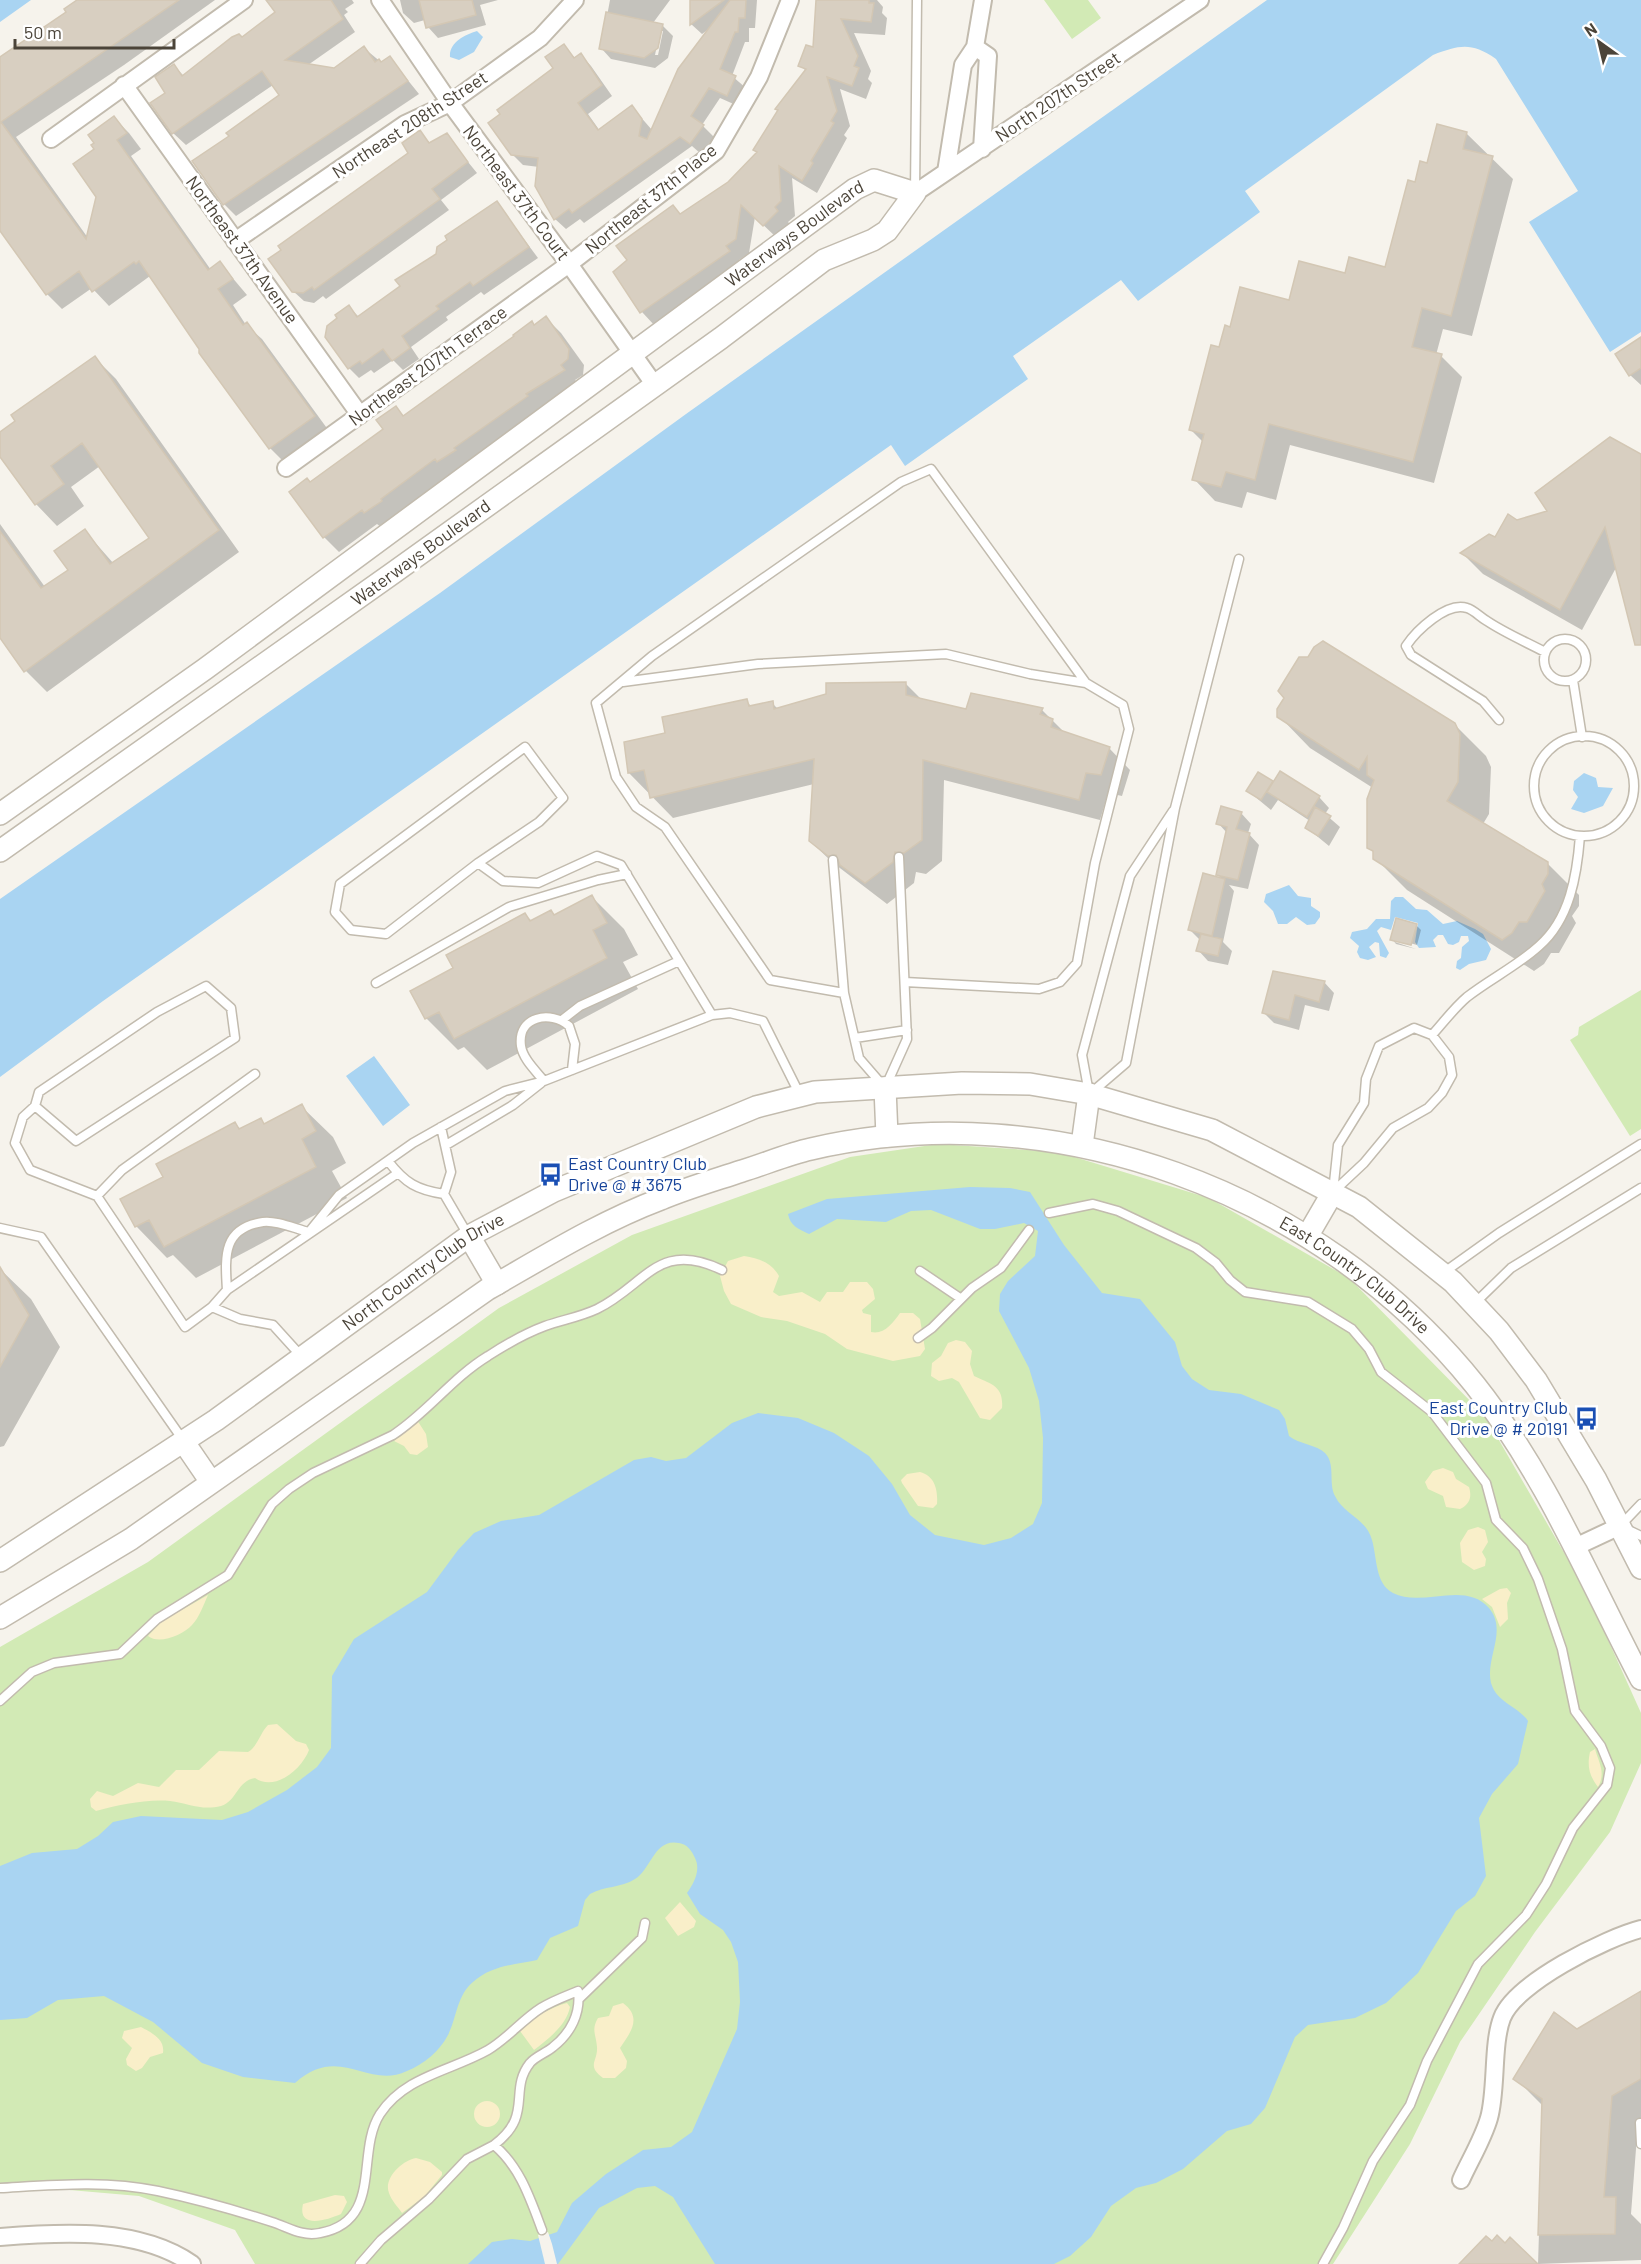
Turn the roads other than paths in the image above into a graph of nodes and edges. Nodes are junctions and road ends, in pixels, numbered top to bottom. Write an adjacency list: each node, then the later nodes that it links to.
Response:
1 (244, 0): 9 (street)
2 (380, 0): 10 (street, Northeast 37th Court)
3 (576, 0): 10 (street, Northeast 208th Street)
4 (790, 0): 16 (street, Northeast 37th Place)
5 (917, 0): 14 (lane)
6 (983, 0): 8 (street)
7 (1200, 0): 12 (street, North 207th Street)
8 (975, 47): 12 (street); 13 (street)
9 (124, 85): 11 (street); 15 (street, Northeast 37th Avenue)
10 (450, 103): 15 (street, Northeast 208th Street); 16 (street, Northeast 37th Court)
11 (51, 139)
12 (982, 149): 13 (street, North 207th Street)
13 (946, 172): 14 (street, North 207th Street)
14 (915, 193): 17 (street, Waterways Boulevard); 18 (street, Waterways Boulevard)
15 (235, 241): 19 (street, Northeast 37th Avenue)
16 (569, 264): 17 (street, Northeast 37th Court); 19 (street, Northeast 207th Terrace)
17 (632, 356): 18 (street, Northeast 37th Court); 29 (street, Waterways Boulevard)
18 (654, 384): 31 (street, Waterways Boulevard)
19 (360, 415): 20 (street, Northeast 207th Terrace)
20 (286, 468)
21 (1239, 559): 28 (lane)
22 (1545, 652): 23 (lane); 23 (lane); 26 (lane)
23 (1573, 680): 27 (lane)
24 (621, 682): 25 (lane); 25 (lane); 39 (lane)
25 (1086, 683): 37 (lane)
26 (1499, 720)
27 (1582, 737): 30 (lane); 30 (lane)
28 (1175, 808): 49 (lane); 49 (lane)
29 (0, 814)
30 (1580, 836): 43 (lane)
31 (0, 851)
32 (899, 857): 37 (lane)
33 (833, 860): 39 (lane)
34 (478, 863): 34 (lane); 35 (lane)
35 (627, 874): 36 (lane); 38 (lane)
36 (679, 961): 40 (lane); 41 (lane)
37 (905, 982): 42 (lane)
38 (376, 983)
39 (844, 993): 44 (lane)
40 (711, 1015): 45 (lane); 50 (lane)
41 (562, 1020): 45 (lane); 47 (lane)
42 (907, 1030): 44 (lane); 48 (lane)
43 (1432, 1035): 60 (lane); 60 (lane)
44 (855, 1038): 48 (lane)
45 (572, 1070): 47 (lane)
46 (255, 1074): 62 (lane)
47 (544, 1081): 52 (lane); 55 (lane)
48 (890, 1087): 49 (street); 50 (street, North Country Club Drive); 53 (street)
49 (1089, 1094): 56 (street); 60 (street)
50 (801, 1096): 68 (street, North Country Club Drive)
51 (34, 1106): 51 (lane); 62 (lane)
52 (441, 1127): 55 (lane); 57 (lane)
53 (887, 1136): 56 (street, East Country Club Drive); 72 (street)
54 (1641, 1144): 71 (lane)
55 (446, 1145): 61 (lane)
56 (1082, 1145): 67 (street, East Country Club Drive)
57 (388, 1161): 58 (lane); 66 (lane)
58 (398, 1173): 61 (lane); 66 (lane)
59 (1641, 1188): 75 (lane)
60 (1333, 1192): 67 (street); 71 (street)
61 (444, 1194): 68 (lane)
62 (97, 1196): 76 (lane)
63 (1049, 1213): 102 (lane)
64 (0, 1228): 79 (lane)
65 (1029, 1230): 74 (lane)
66 (309, 1232): 73 (lane); 73 (lane)
67 (1308, 1235): 84 (street, East Country Club Drive)
68 (469, 1236): 72 (street); 78 (street, North Country Club Drive)
69 (722, 1270): 89 (lane)
70 (920, 1271): 74 (lane)
71 (1442, 1274): 75 (street)
72 (497, 1284): 80 (street)
73 (227, 1290): 76 (lane)
74 (960, 1298): 77 (lane)
75 (1473, 1304): 82 (street)
76 (212, 1307): 78 (lane)
77 (918, 1338)
78 (302, 1358): 79 (street, North Country Club Drive)
79 (183, 1441): 80 (street); 85 (street, North Country Club Drive)
80 (212, 1482): 87 (street)
81 (1641, 1503): 82 (lane)
82 (1620, 1526): 83 (lane); 84 (street); 86 (street)
83 (1641, 1536)
84 (1573, 1548): 88 (street, East Country Club Drive)
85 (0, 1562)
86 (1641, 1568)
87 (0, 1618)
88 (1641, 1678)
89 (0, 1701)
90 (645, 1923): 92 (lane)
91 (1641, 1929): 96 (street)
92 (579, 1999): 95 (lane); 97 (lane)
93 (1640, 2123): 94 (lane)
94 (1641, 2144)
95 (494, 2145): 98 (lane); 101 (lane)
96 (1461, 2180)
97 (0, 2188)
98 (542, 2229)
99 (0, 2237): 100 (street)
100 (192, 2264)
101 (360, 2264)
102 (1323, 2264)

